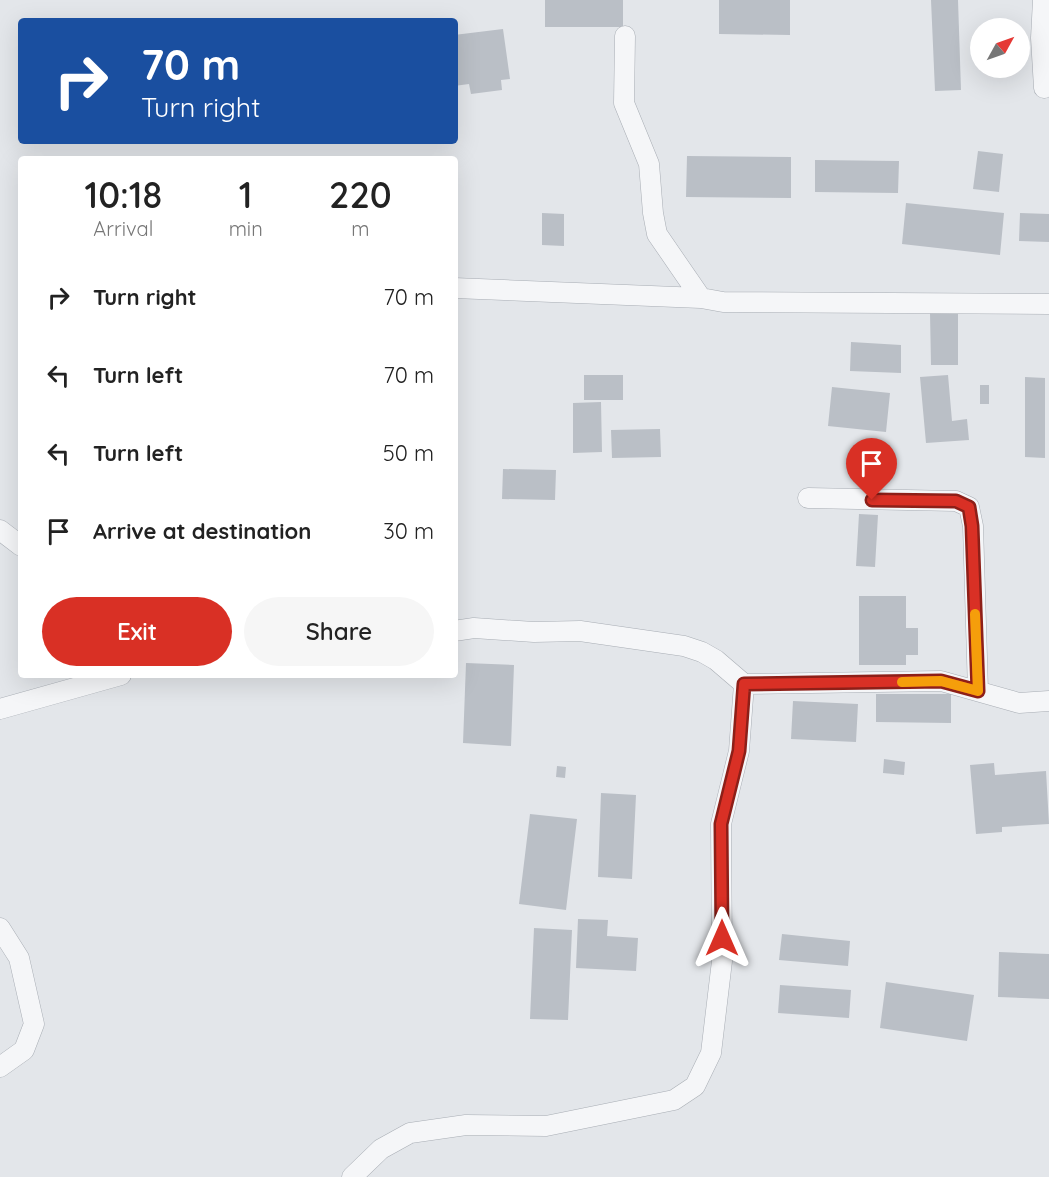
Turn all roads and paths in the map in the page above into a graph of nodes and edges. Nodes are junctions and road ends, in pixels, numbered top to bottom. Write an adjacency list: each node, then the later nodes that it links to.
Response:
1 (1043, 0): 3 (street)
2 (625, 36): 5 (street)
3 (1044, 88)
4 (458, 288): 5 (street)
5 (701, 298): 6 (street)
6 (1049, 304)
7 (808, 498): 13 (street)
8 (0, 530): 9 (street)
9 (18, 544)
10 (458, 630): 12 (street)
11 (110, 678): 15 (street)
12 (744, 684): 13 (street); 18 (street)
13 (978, 691): 14 (street)
14 (1049, 701)
15 (0, 709)
16 (0, 928): 17 (street)
17 (0, 1067)
18 (352, 1177)

